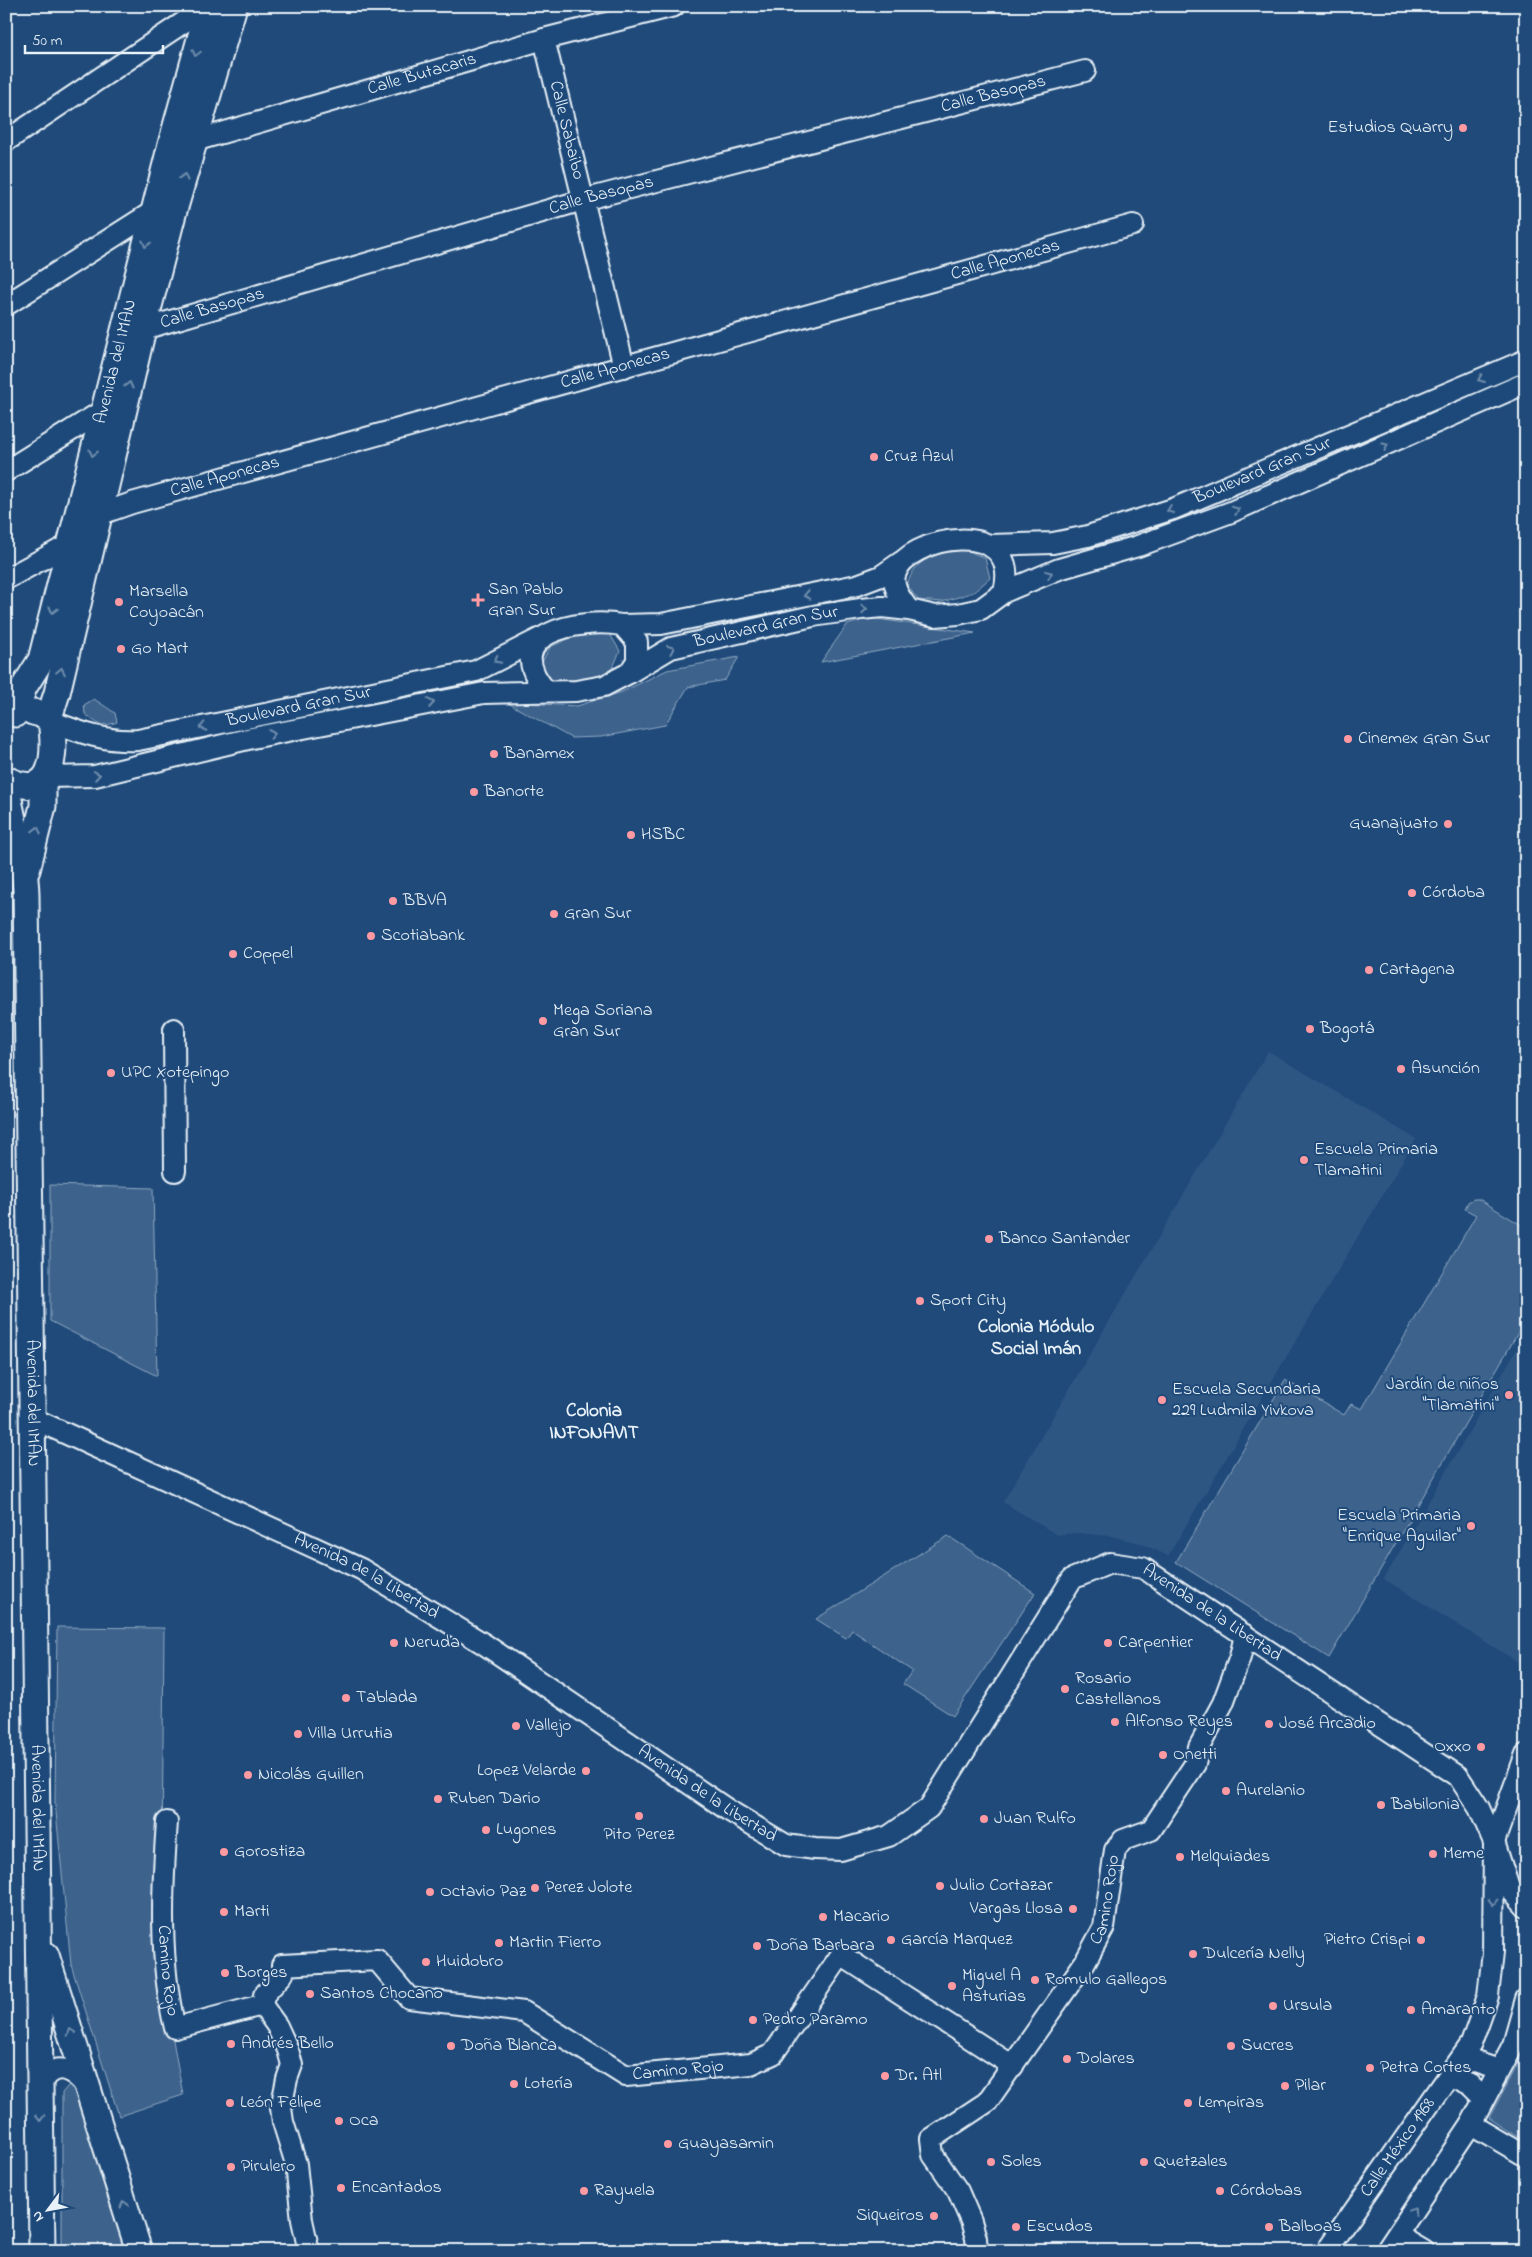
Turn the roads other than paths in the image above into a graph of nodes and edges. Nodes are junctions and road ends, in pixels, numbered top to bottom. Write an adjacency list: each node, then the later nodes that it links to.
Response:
1 (209, 6): 7 (street); 9 (main road, Avenida del IMAN, one-way to 9)
2 (234, 6): 8 (main road, Avenida del IMAN)
3 (674, 6): 4 (street, Calle Butacaris)
4 (607, 15): 5 (street, Calle Butacaris)
5 (544, 39): 8 (street, Calle Butacaris); 10 (street, Calle Sabaibo)
6 (1086, 71): 10 (street, Calle Basopas)
7 (6, 141)
8 (194, 141): 9 (street, Calle Butacaris); 11 (main road, Avenida del IMAN, one-way to 8)
9 (170, 148): 11 (main road, Avenida del IMAN)
10 (583, 200): 14 (street, Calle Basopas); 16 (street, Calle Sabaibo)
11 (164, 213): 13 (street); 14 (main road, Avenida del IMAN)
12 (1133, 224): 16 (street, Calle Aponecas)
13 (6, 305)
14 (133, 332): 21 (main road, Avenida del IMAN)
15 (1526, 360): 18 (street, Boulevard Gran Sur, one-way to 18)
16 (624, 367): 24 (street, Calle Aponecas)
17 (1526, 383): 20 (street, Boulevard Gran Sur)
18 (1457, 389): 19 (street, Boulevard Gran Sur); 20 (street)
19 (1439, 397): 22 (street); 26 (street, Boulevard Gran Sur, one-way to 26)
20 (1466, 410): 22 (street, Boulevard Gran Sur)
21 (113, 412): 23 (street); 24 (main road, Avenida del IMAN); 25 (main road, Avenida del IMAN, one-way to 25)
22 (1447, 418): 29 (street, Boulevard Gran Sur, one-way to 22)
23 (6, 471)
24 (98, 515): 25 (street); 36 (main road, Avenida del IMAN, one-way to 24)
25 (72, 543): 28 (street); 35 (main road, Avenida del IMAN, one-way to 35)
26 (990, 545): 27 (street); 29 (street)
27 (901, 562): 30 (street); 31 (street, Boulevard Gran Sur, one-way to 31)
28 (11, 576)
29 (1004, 592): 30 (street)
30 (909, 610): 33 (street, Boulevard Gran Sur, one-way to 30)
31 (622, 625): 32 (street); 33 (street)
32 (541, 638): 34 (street); 36 (street, Boulevard Gran Sur, one-way to 36)
33 (629, 673): 34 (street)
34 (546, 691): 37 (street, Boulevard Gran Sur, one-way to 34)
35 (9, 719): 36 (main road)
36 (50, 719): 37 (main road, Avenida del IMAN)
37 (46, 779): 38 (main road); 39 (main road, Avenida del IMAN, one-way to 37)
38 (6, 780): 39 (main road, Avenida del IMAN)
39 (25, 877): 42 (main road, Avenida del IMAN)
40 (174, 1029): 41 (street)
41 (175, 1170)
42 (32, 1418): 43 (street, Avenida de la Libertad); 48 (main road, Avenida del IMAN)
43 (1245, 1634): 46 (street, Avenida de la Libertad); 52 (street, Camino Rojo)
44 (1526, 1754): 46 (street, Calle México 1968)
45 (166, 1822): 50 (street, Camino Rojo)
46 (1494, 1842): 47 (street, Avenida de la Libertad); 51 (street, Calle México 1968, one-way to 51)
47 (1526, 1907)
48 (37, 1929): 55 (main road, Avenida del IMAN); 56 (main road, Avenida del IMAN, one-way to 48)
49 (1526, 1999): 53 (street)
50 (262, 2005): 52 (street, Camino Rojo); 61 (street)
51 (1464, 2055): 53 (street); 54 (street, Calle México 1968)
52 (1013, 2066): 64 (street, Camino Rojo)
53 (1499, 2070): 57 (street)
54 (1449, 2075): 57 (street); 65 (street, Calle México 1968)
55 (40, 2085): 56 (street); 62 (main road, Avenida del IMAN, one-way to 62)
56 (90, 2092): 63 (main road, Avenida del IMAN, one-way to 56)
57 (1484, 2100): 58 (street)
58 (1471, 2124): 59 (street); 60 (street, one-way to 58)
59 (1526, 2154)
60 (1392, 2243): 66 (street)
61 (308, 2247)
62 (42, 2251)
63 (139, 2251)
64 (977, 2251)
65 (1326, 2251)
66 (1424, 2251)

